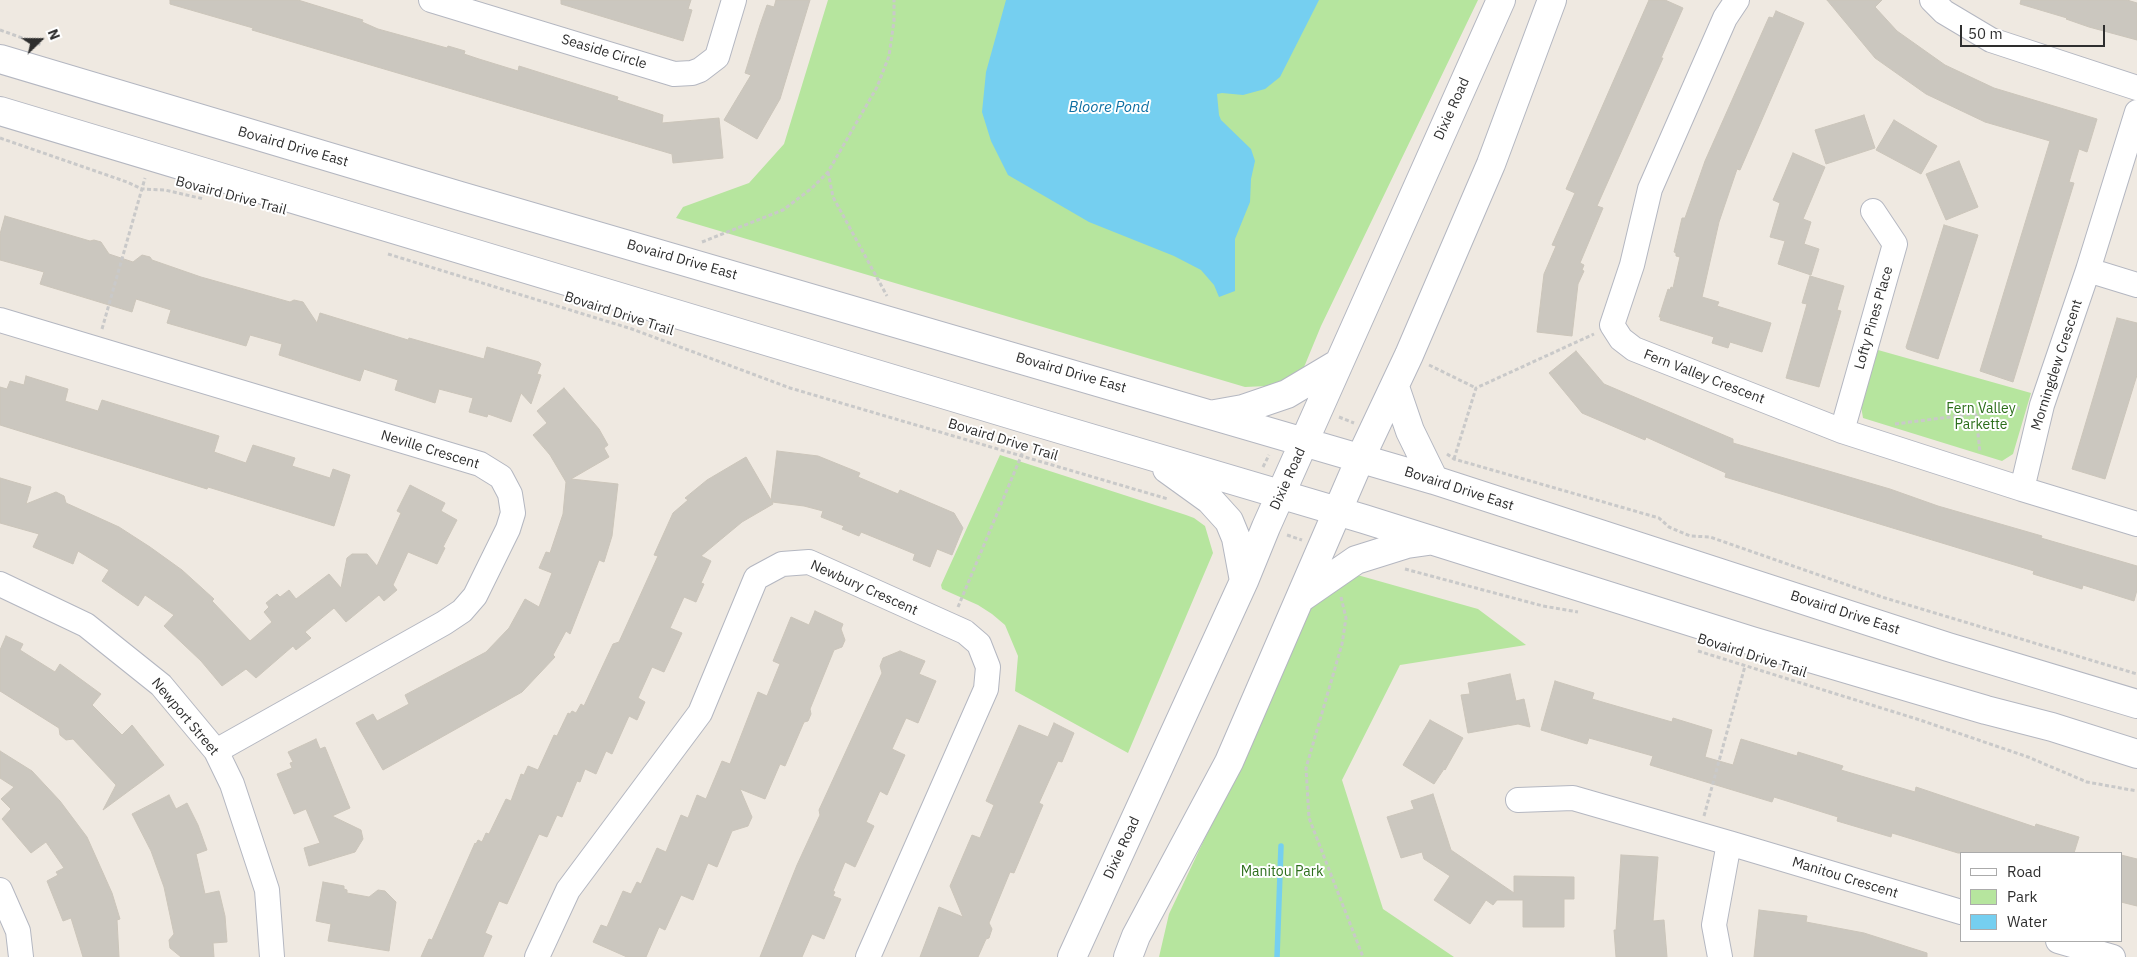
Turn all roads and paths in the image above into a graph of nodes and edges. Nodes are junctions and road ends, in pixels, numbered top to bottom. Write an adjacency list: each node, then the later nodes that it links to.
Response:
1 (430, 0): 2 (street, Seaside Circle)
2 (734, 0)
3 (894, 0): 14 (path)
4 (1501, 0): 27 (main road, Dixie Road)
5 (1552, 0): 26 (main road)
6 (1736, 0): 24 (street)
7 (1932, 0): 9 (street)
8 (0, 59): 19 (main road, Bovaird Drive East)
9 (2137, 88)
10 (0, 110): 13 (main road)
11 (2137, 112): 20 (street, Morningdew Crescent)
12 (0, 138): 15 (path, Bovaird Drive Trail)
13 (151, 156): 15 (path); 34 (main road)
14 (828, 172): 19 (path); 22 (path)
15 (142, 189): 16 (path, Bovaird Drive Trail); 25 (path)
16 (208, 199)
17 (1873, 210): 37 (street, Lofty Pines Place)
18 (386, 253): 42 (path, Bovaird Drive Trail)
19 (681, 260): 33 (main road, Bovaird Drive East)
20 (2088, 270): 21 (street); 30 (street, Morningdew Crescent)
21 (2137, 285)
22 (888, 299)
23 (0, 320): 25 (street, Neville Crescent)
24 (1612, 325): 29 (path); 37 (street, Fern Valley Crescent)
25 (96, 349): 67 (street, Neville Crescent)
26 (1409, 355): 28 (main road); 29 (path)
27 (1339, 363): 31 (main road, Dixie Road); 33 (main road)
28 (1395, 387): 36 (main road); 46 (main road)
29 (1476, 388): 44 (path)
30 (2042, 405): 32 (path); 48 (street, Morningdew Crescent)
31 (1319, 411): 36 (path); 39 (main road, Dixie Road)
32 (1976, 414): 35 (path); 45 (path)
33 (1210, 415): 38 (main road, Bovaird Drive East)
34 (1036, 422): 41 (main road); 42 (path)
35 (1887, 425)
36 (1374, 430): 43 (main road)
37 (1842, 431): 45 (street, Fern Valley Crescent)
38 (1278, 435): 39 (main road, Bovaird Drive East); 47 (path)
39 (1304, 442): 43 (main road, Bovaird Drive East); 49 (main road, Dixie Road)
40 (1440, 449): 44 (path)
41 (1149, 456): 47 (main road); 57 (main road)
42 (1021, 457): 50 (path, Bovaird Drive Trail); 62 (path)
43 (1360, 459): 46 (main road, Bovaird Drive East); 51 (main road)
44 (1454, 459): 65 (path)
45 (1984, 477): 48 (street, Fern Valley Crescent)
46 (1434, 480): 66 (main road, Bovaird Drive East)
47 (1255, 487): 49 (main road)
48 (2022, 489): 52 (street)
49 (1280, 495): 51 (main road); 53 (main road, Dixie Road)
50 (1173, 501)
51 (1338, 511): 54 (main road); 55 (main road)
52 (2137, 524)
53 (1266, 527): 55 (path); 57 (main road, Dixie Road)
54 (1432, 540): 60 (main road); 68 (main road)
55 (1323, 547): 60 (main road)
56 (1396, 567): 61 (path)
57 (1244, 581): 80 (main road, Dixie Road)
58 (0, 584): 67 (street, Newport Street)
59 (1341, 596): 82 (path)
60 (1300, 599): 81 (main road)
61 (1579, 612)
62 (950, 626): 78 (street, Newbury Crescent); 79 (street, Newbury Crescent)
63 (1690, 648): 64 (path, Bovaird Drive Trail)
64 (1745, 666): 69 (path, Bovaird Drive Trail); 71 (path)
65 (2137, 674)
66 (2137, 704)
67 (216, 751): 77 (street, Newport Street)
68 (2137, 754)
69 (2137, 791)
70 (1518, 800): 71 (street, Manitou Crescent)
71 (1699, 833): 72 (street, Manitou Crescent)
72 (1729, 843): 74 (street, Manitou Crescent); 83 (street)
73 (0, 890): 76 (street)
74 (1960, 912)
75 (2061, 942): 84 (street)
76 (21, 957)
77 (272, 957)
78 (537, 957)
79 (868, 957)
80 (1072, 957)
81 (1128, 957)
82 (1363, 957)
83 (1720, 957)
84 (2112, 957)

